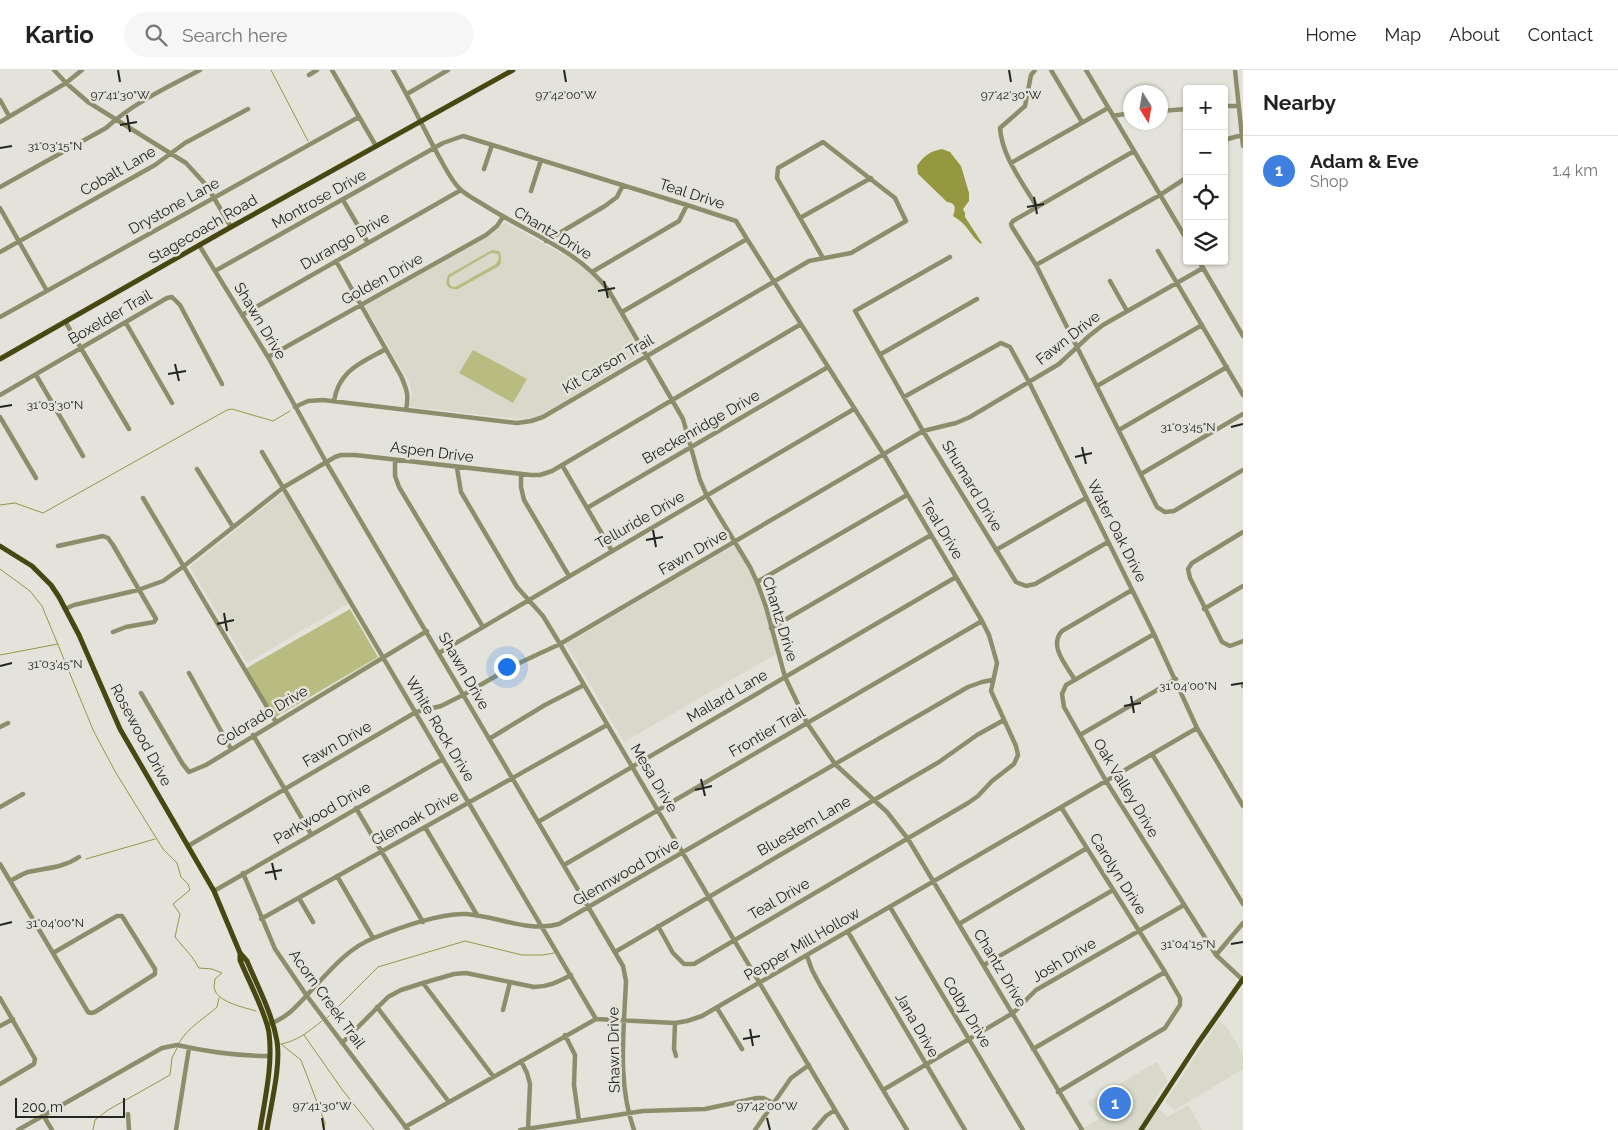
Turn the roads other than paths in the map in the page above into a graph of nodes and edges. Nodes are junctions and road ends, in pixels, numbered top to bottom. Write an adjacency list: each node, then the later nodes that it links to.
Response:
1 (54, 70): 14 (street)
2 (82, 70): 14 (street)
3 (200, 70): 27 (street)
4 (318, 70): 13 (street)
5 (332, 70): 26 (street)
6 (394, 70): 15 (street, Chantz Drive)
7 (448, 70): 15 (street)
8 (513, 70): 29 (main road, Stagecoach Road)
9 (1035, 70): 40 (street)
10 (1051, 70): 30 (street)
11 (1086, 70): 19 (street)
12 (1235, 70): 18 (street)
13 (309, 75)
14 (66, 83): 24 (street); 27 (street)
15 (407, 94): 29 (street, Chantz Drive)
16 (0, 100): 24 (street)
17 (1228, 106): 18 (street)
18 (1238, 106): 31 (street)
19 (1108, 108): 25 (street); 30 (street)
20 (248, 109): 38 (street, Cobalt Lane)
21 (1183, 109): 22 (street)
22 (1168, 110)
23 (1123, 114): 25 (street)
24 (9, 116): 28 (street)
25 (1113, 116): 37 (street)
26 (359, 117): 34 (street); 49 (street, Drystone Lane)
27 (116, 119): 38 (street); 45 (street)
28 (0, 122)
29 (420, 122): 34 (main road, Stagecoach Road); 36 (street, Chantz Drive)
30 (1082, 122): 40 (street)
31 (1242, 135): 32 (street); 35 (street)
32 (1228, 139)
33 (492, 145): 36 (street, Teal Drive); 39 (street, Teal Drive); 41 (street)
34 (376, 146): 56 (main road, Stagecoach Road)
35 (1243, 146)
36 (435, 149): 46 (street, Chantz Drive); 50 (street, Montrose Drive)
37 (1134, 151): 48 (street); 52 (street)
38 (171, 153): 49 (street); 60 (street, Cobalt Lane)
39 (541, 160): 44 (street, Teal Drive); 47 (street)
40 (1012, 163): 52 (street)
41 (484, 169)
42 (871, 178): 55 (street); 55 (street); 66 (street, Kit Carson Trail)
43 (1183, 180): 48 (street)
44 (623, 185): 51 (street, Teal Drive); 59 (street)
45 (0, 187)
46 (461, 190): 54 (street, Chantz Drive); 61 (street, Durango Drive)
47 (531, 190)
48 (1160, 195): 57 (street); 68 (street)
49 (214, 198): 56 (street); 76 (street, Drystone Lane)
50 (343, 200): 61 (street); 71 (street, Montrose Drive)
51 (687, 205): 58 (street, Teal Drive); 72 (street)
52 (1037, 207): 68 (street)
53 (0, 208): 60 (street)
54 (503, 217): 59 (street, Chantz Drive); 78 (street, Golden Drive)
55 (800, 218): 66 (street)
56 (231, 227): 62 (main road, Stagecoach Road)
57 (1183, 233)
58 (747, 239): 73 (street, Teal Drive); 80 (street)
59 (546, 241): 72 (street, Chantz Drive)
60 (19, 242): 64 (street, Cobalt Lane); 76 (street)
61 (368, 243): 67 (street, Durango Drive)
62 (199, 245): 71 (street, Shawn Drive); 83 (main road, Stagecoach Road)
63 (1158, 251): 75 (street)
64 (0, 252)
65 (950, 257): 91 (street, Shumard Drive)
66 (823, 258): 73 (street, Kit Carson Trail)
67 (336, 261): 78 (street); 81 (street, Durango Drive)
68 (1036, 265): 88 (street)
69 (1201, 265): 70 (street)
70 (1203, 268): 75 (street, Fawn Drive); 87 (street)
71 (215, 271): 81 (street, Shawn Drive)
72 (592, 272): 80 (street, Chantz Drive)
73 (774, 281): 85 (street, Teal Drive); 92 (street, Kit Carson Trail)
74 (1110, 281): 79 (street)
75 (1176, 283): 79 (street, Fawn Drive); 86 (street)
76 (47, 291): 82 (street, Drystone Lane)
77 (977, 299): 91 (street)
78 (361, 306): 90 (street); 93 (street, Golden Drive)
79 (1127, 311): 88 (street, Fawn Drive)
80 (622, 312): 92 (street, Chantz Drive)
81 (242, 315): 93 (street, Shawn Drive)
82 (0, 317)
83 (66, 323): 89 (street); 94 (main road, Stagecoach Road)
84 (126, 323): 89 (street, Boxelder Trail); 99 (street, Boxelder Trail); 106 (street)
85 (800, 324): 95 (street, Teal Drive); 104 (street, Aspen Drive)
86 (1202, 325): 96 (street); 100 (street)
87 (1243, 336)
88 (1077, 347): 98 (street, Fawn Drive); 100 (street)
89 (81, 349): 97 (street, Boxelder Trail); 112 (street)
90 (386, 349): 105 (street); 108 (street)
91 (881, 354): 103 (street, Shumard Drive)
92 (647, 356): 104 (street, Chantz Drive); 108 (street, Kit Carson Trail)
93 (268, 357): 107 (street, Shawn Drive)
94 (0, 359)
95 (828, 367): 109 (street, Teal Drive); 115 (street, Breckenridge Drive)
96 (1226, 367): 102 (street); 113 (street)
97 (36, 375): 101 (street, Boxelder Trail); 118 (street)
98 (1029, 382): 103 (street, Water Oak Drive); 114 (street, Fawn Drive); 132 (street, Water Oak Drive)
99 (222, 384)
100 (1097, 386): 113 (street)
101 (0, 395)
102 (1243, 395)
103 (904, 397): 114 (street, Shumard Drive)
104 (672, 400): 115 (street, Chantz Drive); 121 (street, Aspen Drive)
105 (334, 401): 107 (street, Kit Carson Trail); 108 (street, Kit Carson Trail)
106 (172, 403)
107 (295, 408): 120 (street, Shawn Drive)
108 (406, 410)
109 (854, 410): 117 (street, Teal Drive); 130 (street, Telluride Drive)
110 (1243, 414): 126 (street)
111 (0, 417): 127 (street)
112 (129, 429)
113 (1119, 430): 126 (street)
114 (923, 431): 117 (street, Fawn Drive); 141 (street, Shumard Drive)
115 (691, 447): 130 (street, Chantz Drive); 133 (street, Breckenridge Drive)
116 (262, 452): 128 (street, White Rock Drive)
117 (884, 454): 129 (street, Teal Drive); 137 (street, Fawn Drive)
118 (83, 456)
119 (395, 460): 120 (street, Aspen Drive); 122 (street, Aspen Drive); 154 (street)
120 (326, 462): 128 (street, Aspen Drive); 157 (street, Shawn Drive)
121 (562, 465): 125 (street, Aspen Drive); 133 (street)
122 (457, 468): 125 (street, Aspen Drive); 150 (street, Mesa Drive)
123 (197, 469): 134 (street)
124 (1243, 470): 126 (street)
125 (521, 474): 144 (street)
126 (1141, 474)
127 (36, 478)
128 (284, 487): 134 (street, Aspen Drive); 162 (street, White Rock Drive)
129 (907, 495): 136 (street, Teal Drive); 146 (street)
130 (707, 496): 137 (street, Chantz Drive); 142 (street, Telluride Drive)
131 (142, 498): 143 (street)
132 (1086, 498): 138 (street, Water Oak Drive); 141 (street)
133 (587, 508): 142 (street)
134 (234, 527): 143 (street, Aspen Drive)
135 (1243, 532): 152 (street)
136 (931, 535): 145 (street, Teal Drive); 155 (street)
137 (735, 542): 146 (street, Chantz Drive); 160 (street, Fawn Drive)
138 (1108, 542): 141 (street, Shumard Drive); 149 (street, Water Oak Drive)
139 (0, 546): 151 (main road, Rosewood Drive)
140 (58, 546): 148 (street)
141 (996, 550)
142 (612, 551): 144 (street, Telluride Drive)
143 (184, 566): 148 (street, Aspen Drive); 173 (street)
144 (569, 576): 150 (street, Telluride Drive)
145 (956, 577): 153 (street, Teal Drive); 164 (street, Mallard Lane)
146 (758, 582): 155 (street, Chantz Drive)
147 (1243, 586): 152 (street)
148 (138, 590): 151 (street, Aspen Drive); 156 (street)
149 (1132, 590): 158 (street, Water Oak Drive); 167 (street)
150 (529, 600): 154 (street, Telluride Drive); 160 (street, Mesa Drive)
151 (65, 609): 202 (main road, Rosewood Drive)
152 (1204, 609): 159 (street)
153 (982, 620): 166 (street, Teal Drive); 175 (street, Frontier Trail)
154 (483, 627): 161 (street, Telluride Drive)
155 (771, 628): 164 (street, Chantz Drive)
156 (113, 632)
157 (427, 632): 161 (street, Shawn Drive); 162 (street, Colorado Drive)
158 (1154, 634): 165 (street, Water Oak Drive); 167 (street, Oak Valley Drive)
159 (1243, 641)
160 (560, 644): 168 (street, Mesa Drive); 170 (street, Fawn Drive)
161 (439, 653): 170 (street, Shawn Drive)
162 (384, 658): 171 (street, White Rock Drive); 173 (street, Colorado Drive)
163 (189, 673): 182 (street)
164 (785, 676): 175 (street, Chantz Drive); 186 (street, Mallard Lane)
165 (1176, 678): 178 (street, Water Oak Drive); 180 (street)
166 (992, 680): 172 (street, Teal Drive); 185 (street, Glennwood Drive)
167 (1075, 680): 180 (street, Oak Valley Drive)
168 (584, 685): 176 (street, Mesa Drive); 181 (street)
169 (141, 693): 182 (street, Colorado Drive)
170 (464, 695): 171 (street, Fawn Drive); 181 (street, Shawn Drive)
171 (416, 712): 184 (street, White Rock Drive); 189 (street, Fawn Drive)
172 (1004, 720): 191 (street, Bluestem Lane); 201 (street, Teal Drive)
173 (276, 722): 179 (street, Colorado Drive)
174 (8, 723): 177 (street)
175 (807, 723): 185 (street, Chantz Drive); 197 (street, Frontier Trail)
176 (607, 725): 186 (street, Mesa Drive); 187 (street, Glenoak Drive)
177 (0, 728)
178 (1197, 728): 183 (street, Pepper Mill Hollow); 193 (street, Water Oak Drive)
179 (253, 735): 182 (street, Colorado Drive); 189 (street)
180 (1080, 735): 188 (street, Oak Valley Drive)
181 (489, 739): 187 (street, Shawn Drive)
182 (231, 749)
183 (1152, 754): 188 (street, Pepper Mill Hollow); 217 (street)
184 (443, 759): 192 (street, White Rock Drive); 196 (street, Parkwood Drive)
185 (835, 764): 191 (street, Chantz Drive); 205 (street, Glennwood Drive)
186 (632, 766): 197 (street, Mesa Drive); 198 (street, Mallard Lane)
187 (512, 778): 192 (street, Glenoak Drive); 198 (street, Shawn Drive)
188 (1106, 781): 195 (street, Pepper Mill Hollow); 218 (street, Oak Valley Drive)
189 (285, 789): 200 (street); 202 (street, Fawn Drive)
190 (24, 794): 194 (street)
191 (874, 800): 201 (street, Chantz Drive); 215 (street, Bluestem Lane)
192 (469, 802): 199 (street, Glenoak Drive); 228 (street, White Rock Drive)
193 (1243, 806)
194 (0, 807)
195 (1061, 807): 203 (street, Carolyn Drive); 212 (street, Pepper Mill Hollow)
196 (356, 808): 200 (street, Parkwood Drive); 204 (street)
197 (658, 809): 205 (street, Mesa Drive); 208 (street, Frontier Trail)
198 (538, 822): 208 (street, Shawn Drive)
199 (425, 827): 204 (street, Glenoak Drive); 221 (street)
200 (311, 834): 209 (street, Parkwood Drive)
201 (908, 838): 212 (street, Chantz Drive); 232 (street, Teal Drive)
202 (188, 846): 214 (main road, Rosewood Drive)
203 (1087, 848): 213 (street, Carolyn Drive); 226 (street)
204 (381, 852): 210 (street, Glenoak Drive); 224 (street)
205 (684, 853): 215 (street, Mesa Drive); 220 (street, Glennwood Drive)
206 (79, 857): 211 (street)
207 (0, 864): 211 (street)
208 (564, 865): 220 (street, Shawn Drive)
209 (243, 873): 214 (street, Parkwood Drive); 222 (street, Acorn Creek Trail)
210 (337, 876): 216 (street, Glenoak Drive); 231 (street)
211 (10, 881): 234 (street)
212 (933, 882): 219 (street, Pepper Mill Hollow); 226 (street, Chantz Drive)
213 (1113, 890): 229 (street, Carolyn Drive); 237 (street)
214 (214, 891): 254 (main road, Rosewood Drive)
215 (708, 896): 227 (street, Bluestem Lane); 232 (street, Mesa Drive)
216 (298, 898): 222 (street, Glenoak Drive); 223 (street)
217 (1243, 904)
218 (1184, 905): 229 (street, Josh Drive); 235 (street, Oak Valley Drive)
219 (890, 907): 230 (street, Pepper Mill Hollow); 257 (street, Colby Drive)
220 (589, 908): 228 (street, Glennwood Drive); 233 (street, Shawn Drive)
221 (477, 915): 224 (street, Glennwood Drive); 228 (street, Glennwood Drive)
222 (261, 919): 244 (street, Acorn Creek Trail)
223 (313, 922)
224 (423, 922): 231 (street, Glennwood Drive)
225 (1243, 923): 235 (street)
226 (959, 924): 237 (street, Chantz Drive)
227 (658, 926): 232 (street, Teal Drive); 233 (street, Bluestem Lane)
228 (541, 928): 239 (street, White Rock Drive)
229 (1138, 931): 238 (street, Carolyn Drive); 249 (street, Josh Drive)
230 (848, 932): 236 (street, Pepper Mill Hollow); 266 (street, Jana Drive)
231 (373, 938): 244 (street, Glennwood Drive)
232 (734, 940): 243 (street, Mesa Drive)
233 (615, 952): 252 (street, Shawn Drive)
234 (53, 953): 234 (street)
235 (1216, 955): 240 (street, Oak Valley Drive)
236 (808, 956): 243 (street, Pepper Mill Hollow); 269 (street)
237 (984, 965): 249 (street, Chantz Drive)
238 (1165, 972): 261 (street); 270 (street, Carolyn Drive)
239 (571, 975): 241 (street); 251 (street, White Rock Drive)
240 (1243, 980): 295 (main road)
241 (510, 982): 242 (street); 248 (street)
242 (423, 983): 246 (street); 267 (street)
243 (760, 983): 247 (street, Pepper Mill Hollow); 265 (street, Mesa Drive)
244 (307, 996): 254 (street, Glennwood Drive); 258 (street, Acorn Creek Trail)
245 (0, 998): 250 (street)
246 (377, 1007): 258 (street); 271 (street)
247 (717, 1008): 253 (street, Pepper Mill Hollow); 260 (street)
248 (504, 1010)
249 (1013, 1014): 257 (street, Josh Drive); 261 (street, Chantz Drive)
250 (13, 1019): 255 (street); 268 (street)
251 (596, 1019): 252 (street, Pepper Mill Hollow); 256 (street)
252 (625, 1021): 253 (street, Pepper Mill Hollow); 274 (street, Shawn Drive)
253 (675, 1023): 263 (street)
254 (270, 1024): 262 (main road, Rosewood Drive); 285 (main road, Rosewood Drive)
255 (0, 1026)
256 (565, 1035): 264 (street); 277 (street)
257 (969, 1039): 266 (street, Josh Drive); 293 (street, Colby Drive)
258 (342, 1043): 278 (street, Acorn Creek Trail)
259 (189, 1048): 262 (street); 276 (street); 283 (street)
260 (742, 1049)
261 (1033, 1049): 270 (street, Chantz Drive)
262 (270, 1056): 284 (main road, Rosewood Drive)
263 (676, 1056)
264 (521, 1061): 267 (street); 279 (street)
265 (809, 1065): 272 (street); 273 (street, Mesa Drive)
266 (926, 1065): 269 (street, Josh Drive); 292 (street, Jana Drive)
267 (493, 1076): 271 (street)
268 (0, 1084)
269 (883, 1090): 291 (street)
270 (1058, 1092): 294 (street, Chantz Drive)
271 (449, 1102): 278 (street)
272 (773, 1103): 274 (street); 288 (street)
273 (835, 1110): 289 (street); 290 (street, Mesa Drive)
274 (629, 1113): 277 (street); 287 (street, Shawn Drive)
275 (128, 1114): 282 (street)
276 (43, 1116): 280 (street); 281 (street)
277 (579, 1121): 279 (street)
278 (406, 1128)
279 (528, 1129): 286 (street)
280 (18, 1130)
281 (52, 1130)
282 (129, 1130)
283 (176, 1130)
284 (260, 1130)
285 (267, 1130)
286 (520, 1130)
287 (634, 1130)
288 (755, 1130)
289 (814, 1130)
290 (847, 1130)
291 (907, 1130)
292 (965, 1130)
293 (1023, 1130)
294 (1082, 1130)
295 (1141, 1130)

